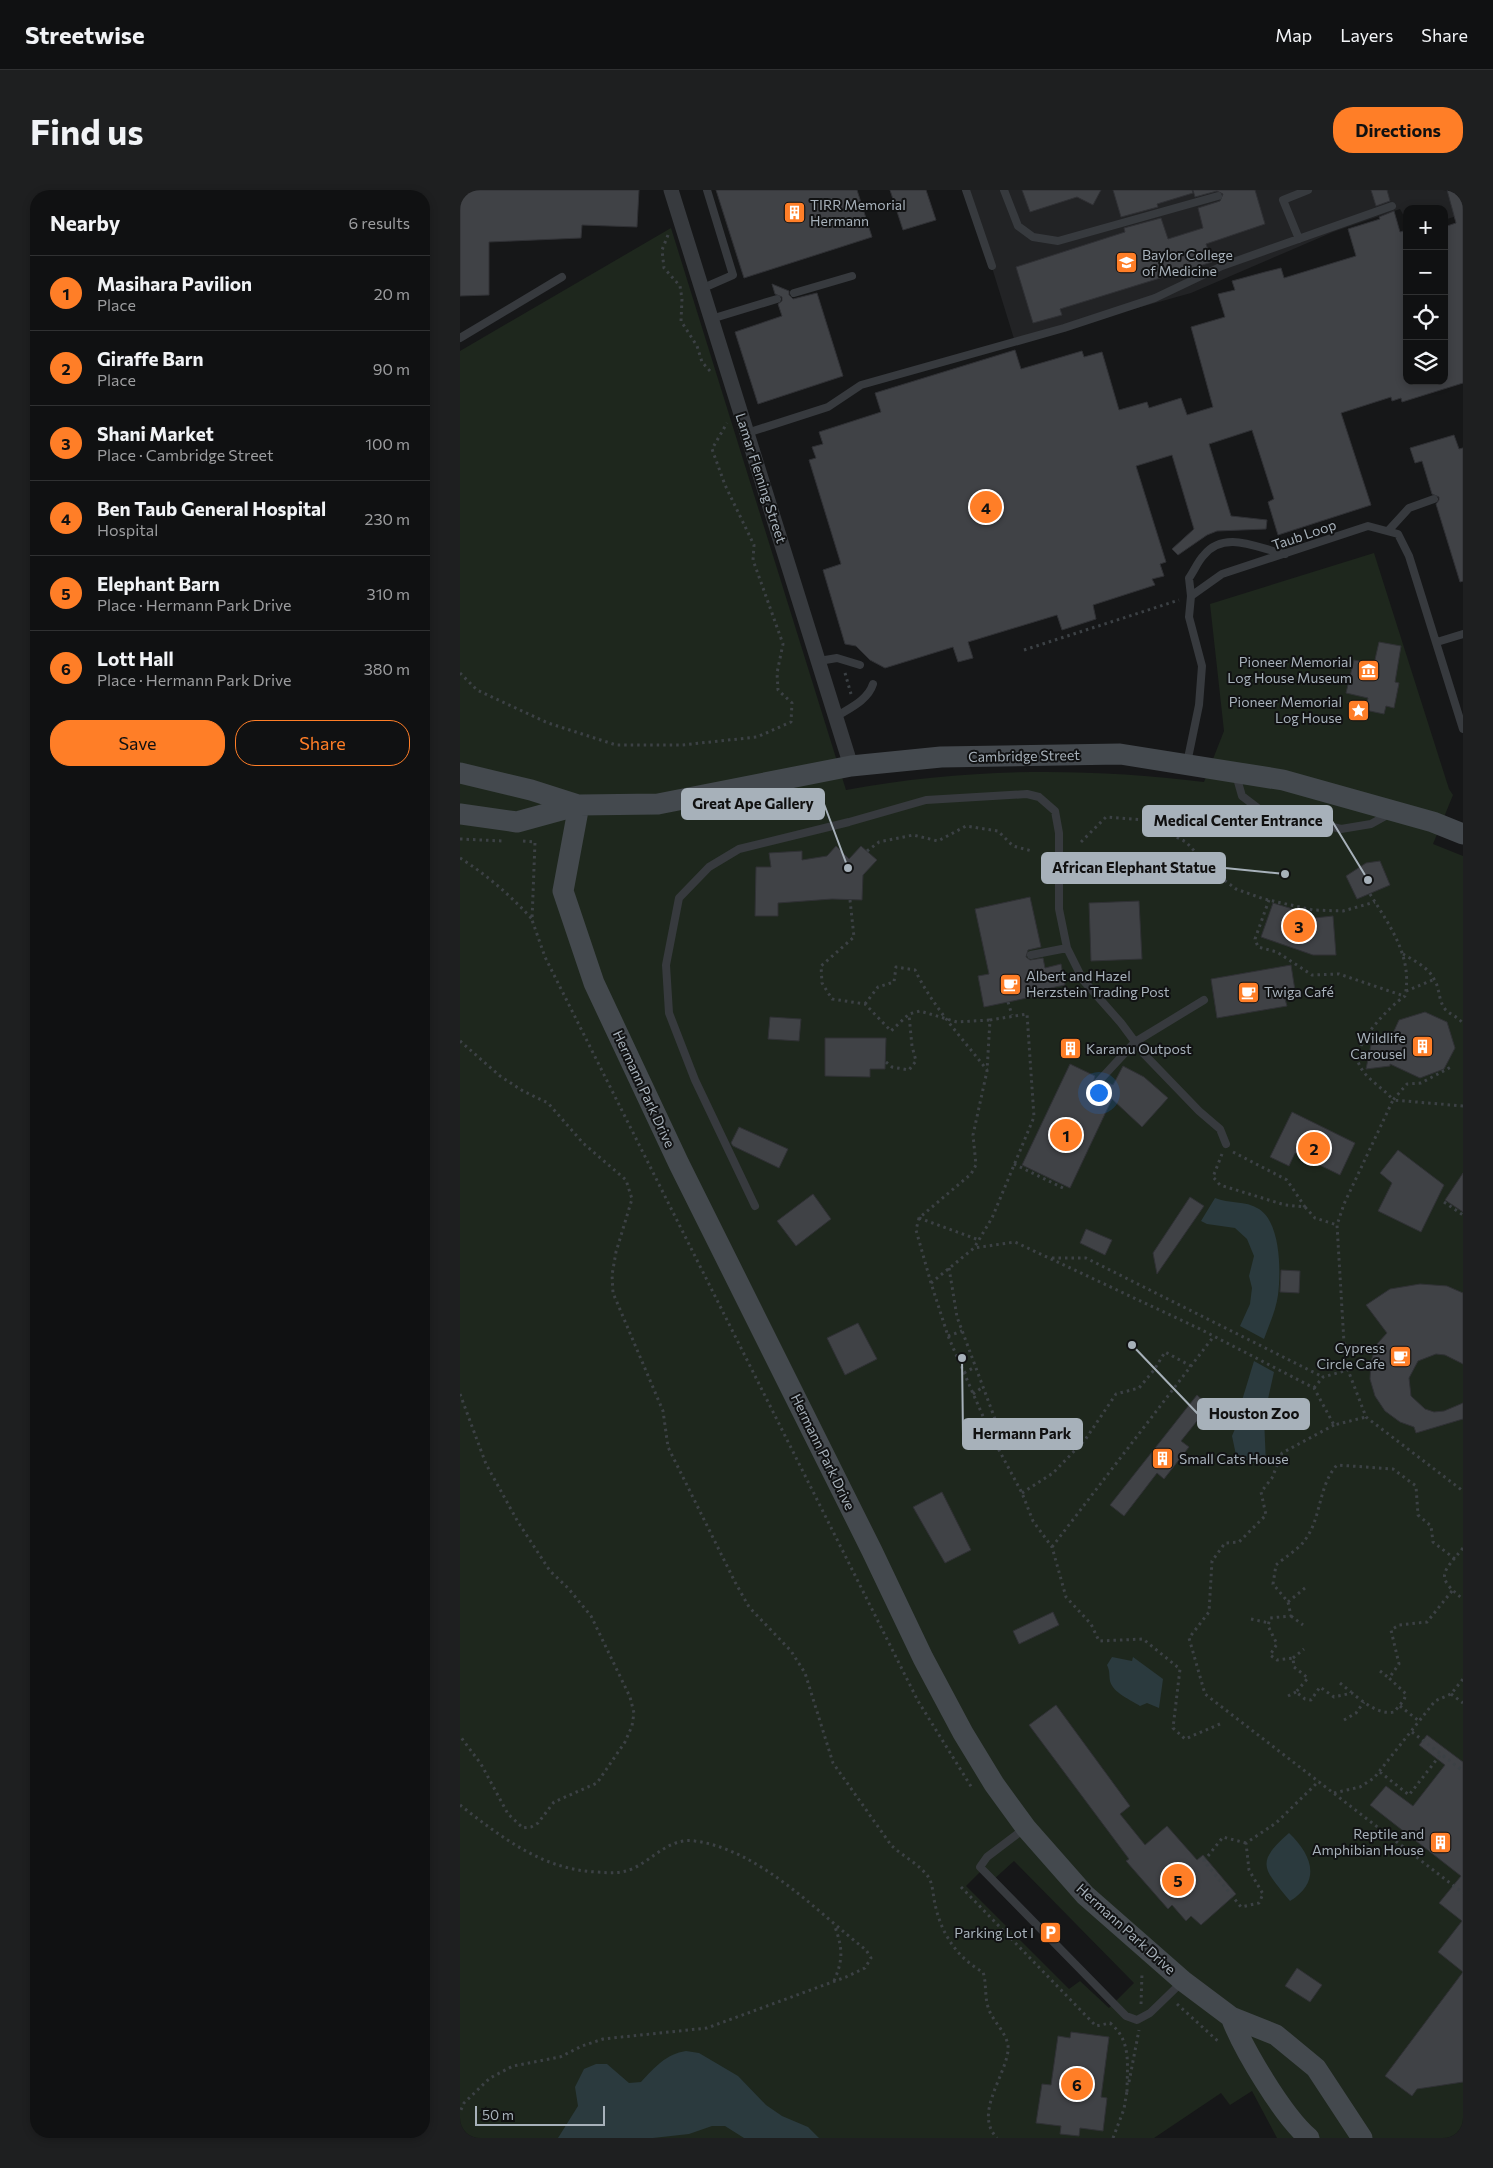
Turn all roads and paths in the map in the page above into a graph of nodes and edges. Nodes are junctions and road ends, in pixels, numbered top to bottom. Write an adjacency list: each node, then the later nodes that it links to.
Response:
1 (671, 190): 8 (street, Lamar Fleming Street)
2 (707, 190): 13 (lane)
3 (966, 190): 10 (lane)
4 (1004, 190): 6 (lane)
5 (1308, 190): 9 (lane)
6 (1218, 196)
7 (1392, 206): 9 (lane)
8 (678, 214): 13 (street, Lamar Fleming Street); 18 (path)
9 (1299, 238): 20 (lane)
10 (992, 266)
11 (852, 276): 14 (lane)
12 (562, 277): 17 (lane)
13 (702, 289): 16 (street, Lamar Fleming Street)
14 (794, 294)
15 (777, 299): 16 (lane)
16 (711, 319): 20 (street, Lamar Fleming Street)
17 (460, 338)
18 (712, 374)
19 (725, 414): 31 (path)
20 (747, 433): 28 (street, Lamar Fleming Street)
21 (1434, 499): 22 (lane)
22 (1388, 531): 23 (lane, Taub Loop); 26 (lane)
23 (1287, 554): 24 (lane, Taub Loop); 24 (lane)
24 (1191, 596): 27 (path); 36 (lane)
25 (1463, 634): 26 (lane)
26 (1437, 642): 35 (lane)
27 (1024, 650)
28 (819, 661): 29 (lane); 34 (street, Lamar Fleming Street)
29 (860, 665)
30 (844, 671): 33 (path)
31 (460, 673)
32 (873, 684): 34 (lane)
33 (851, 695)
34 (836, 716): 37 (street, Lamar Fleming Street)
35 (1463, 729)
36 (1187, 764): 37 (street, Cambridge Street); 38 (street, Cambridge Street)
37 (851, 766): 40 (street, Cambridge Street)
38 (1234, 771): 41 (street, Cambridge Street); 41 (lane)
39 (460, 773): 40 (street, Cambridge Street)
40 (579, 805): 42 (street, Cambridge Street); 141 (street, Hermann Park Drive)
41 (1394, 811): 43 (street, Cambridge Street)
42 (460, 814)
43 (1462, 830)
44 (1081, 842): 50 (path)
45 (867, 851): 46 (path)
46 (1032, 851)
47 (460, 858): 52 (path)
48 (1370, 894): 51 (path)
49 (850, 900): 61 (path)
50 (1269, 900): 51 (path); 58 (path)
51 (1375, 902): 54 (path)
52 (532, 920)
53 (1067, 948): 55 (lane); 68 (lane); 79 (lane)
54 (1403, 953): 56 (path); 57 (path)
55 (1031, 955)
56 (1434, 979): 57 (path); 66 (path)
57 (1406, 991): 58 (path)
58 (1405, 996): 73 (path)
59 (1204, 1000): 68 (lane)
60 (1008, 1002): 63 (path)
61 (864, 1004): 62 (path); 64 (path)
62 (909, 1014): 64 (path); 69 (path)
63 (1012, 1015): 65 (path); 76 (path)
64 (945, 1017): 65 (path); 71 (path)
65 (990, 1020): 71 (path)
66 (1463, 1024)
67 (460, 1041): 153 (path)
68 (1134, 1042): 72 (lane); 75 (lane)
69 (886, 1062)
70 (1451, 1067): 73 (path)
71 (987, 1071): 82 (path)
72 (1098, 1082)
73 (1393, 1100): 74 (path); 83 (path)
74 (1463, 1106)
75 (1226, 1144): 80 (path); 80 (path)
76 (1014, 1164): 77 (path); 84 (path)
77 (1065, 1189)
78 (1444, 1202): 81 (path)
79 (755, 1206)
80 (1305, 1207): 83 (path)
81 (1463, 1215)
82 (919, 1218): 84 (path); 88 (path)
83 (1337, 1225): 94 (path)
84 (978, 1240): 85 (path)
85 (974, 1248): 86 (path); 87 (path)
86 (1050, 1258): 91 (path); 96 (path)
87 (949, 1268): 88 (path); 89 (path)
88 (931, 1283): 90 (path)
89 (962, 1331): 90 (path); 93 (path)
90 (948, 1336): 95 (path)
91 (1214, 1336): 92 (path); 98 (path)
92 (1191, 1366): 105 (path); 106 (path)
93 (975, 1367): 95 (path); 97 (path)
94 (1348, 1370): 96 (path); 101 (path)
95 (964, 1373): 100 (path)
96 (1323, 1377): 98 (path)
97 (983, 1387): 100 (path); 103 (path)
98 (1314, 1388): 102 (path)
99 (460, 1394): 134 (path)
100 (973, 1394): 103 (path)
101 (1366, 1416): 102 (path); 104 (path)
102 (1334, 1425): 138 (path)
103 (996, 1445): 105 (path)
104 (1463, 1491)
105 (1022, 1493): 106 (path)
106 (1052, 1547): 132 (path)
107 (1463, 1548): 108 (path)
108 (1455, 1559): 110 (path); 112 (path)
109 (1305, 1588): 112 (path)
110 (1452, 1591): 111 (path); 120 (path)
111 (1463, 1599)
112 (1288, 1602): 113 (path)
113 (1291, 1616): 115 (path); 116 (path)
114 (1250, 1619): 115 (path)
115 (1269, 1622): 118 (path)
116 (1303, 1625)
117 (1304, 1649): 118 (path)
118 (1293, 1658): 123 (path)
119 (1380, 1670): 120 (path)
120 (1389, 1678): 129 (path)
121 (1463, 1679): 125 (path)
122 (1340, 1683): 124 (path)
123 (1296, 1692): 124 (path); 126 (path)
124 (1352, 1693): 127 (path)
125 (1451, 1694): 128 (path); 131 (path)
126 (1288, 1696)
127 (1364, 1702): 129 (path); 130 (path)
128 (1463, 1703)
129 (1400, 1706): 131 (path)
130 (1344, 1720)
131 (1419, 1721): 133 (path)
132 (1220, 1724)
133 (1412, 1732): 135 (path); 137 (path)
134 (460, 1736)
135 (1442, 1754): 136 (path); 137 (path)
136 (1463, 1771)
137 (1380, 1772): 139 (path)
138 (1319, 1781): 139 (path); 142 (path)
139 (1334, 1793): 144 (path)
140 (460, 1805): 145 (path)
141 (1026, 1828): 147 (street, Hermann Park Drive); 150 (lane)
142 (1246, 1843): 142 (path)
143 (961, 1888): 151 (path)
144 (1463, 1893)
145 (835, 1927): 148 (path); 148 (path)
146 (1142, 1972): 150 (path)
147 (1183, 1981): 149 (street, Hermann Park Drive); 150 (lane)
148 (834, 1982): 152 (path)
149 (1231, 2017): 155 (street, Hermann Park Drive); 156 (street, Hermann Park Drive)
150 (1142, 2018): 151 (path)
151 (1127, 2092): 154 (path)
152 (460, 2112)
153 (997, 2138)
154 (1113, 2138)
155 (1309, 2138)
156 (1362, 2138)

